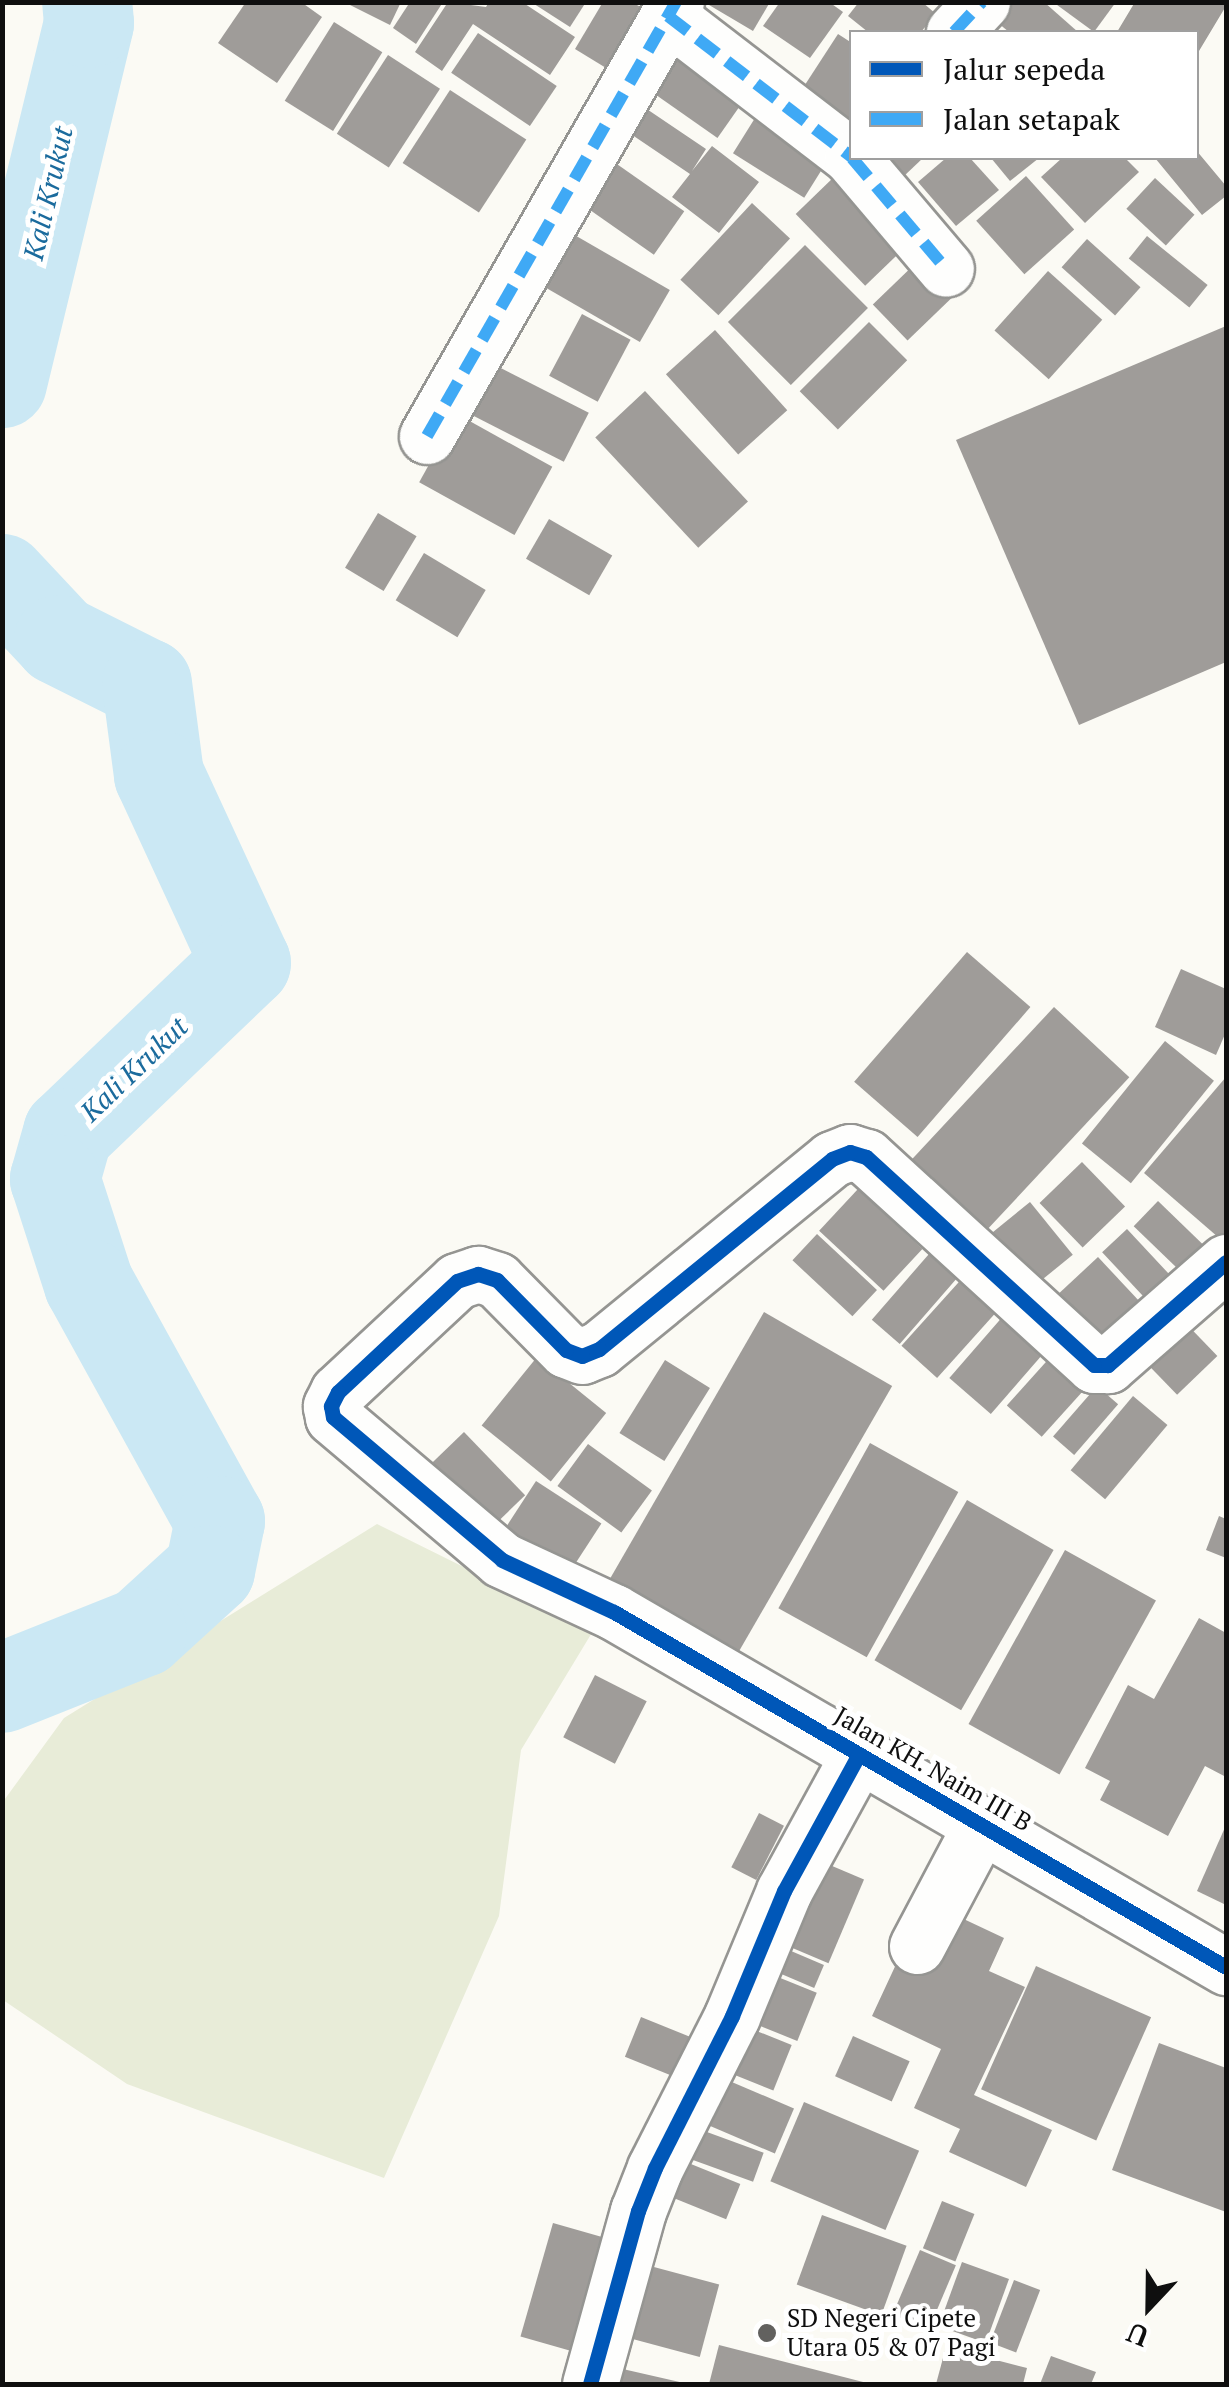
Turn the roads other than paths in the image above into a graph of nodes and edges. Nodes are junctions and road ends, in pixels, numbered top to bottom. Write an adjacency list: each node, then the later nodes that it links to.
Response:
1 (982, 2): 3 (street)
2 (672, 9): 4 (street); 7 (street)
3 (956, 30)
4 (849, 151)
5 (857, 160): 6 (street)
6 (946, 269)
7 (427, 436)
8 (1226, 1262): 9 (street, Jalan KH. Naim III B)
9 (860, 1754): 10 (street, Jalan KH. Naim III B); 13 (street)
10 (981, 1826): 11 (street); 12 (street, Jalan KH. Naim III B)
11 (917, 1946)
12 (1226, 1967)
13 (590, 2384)

